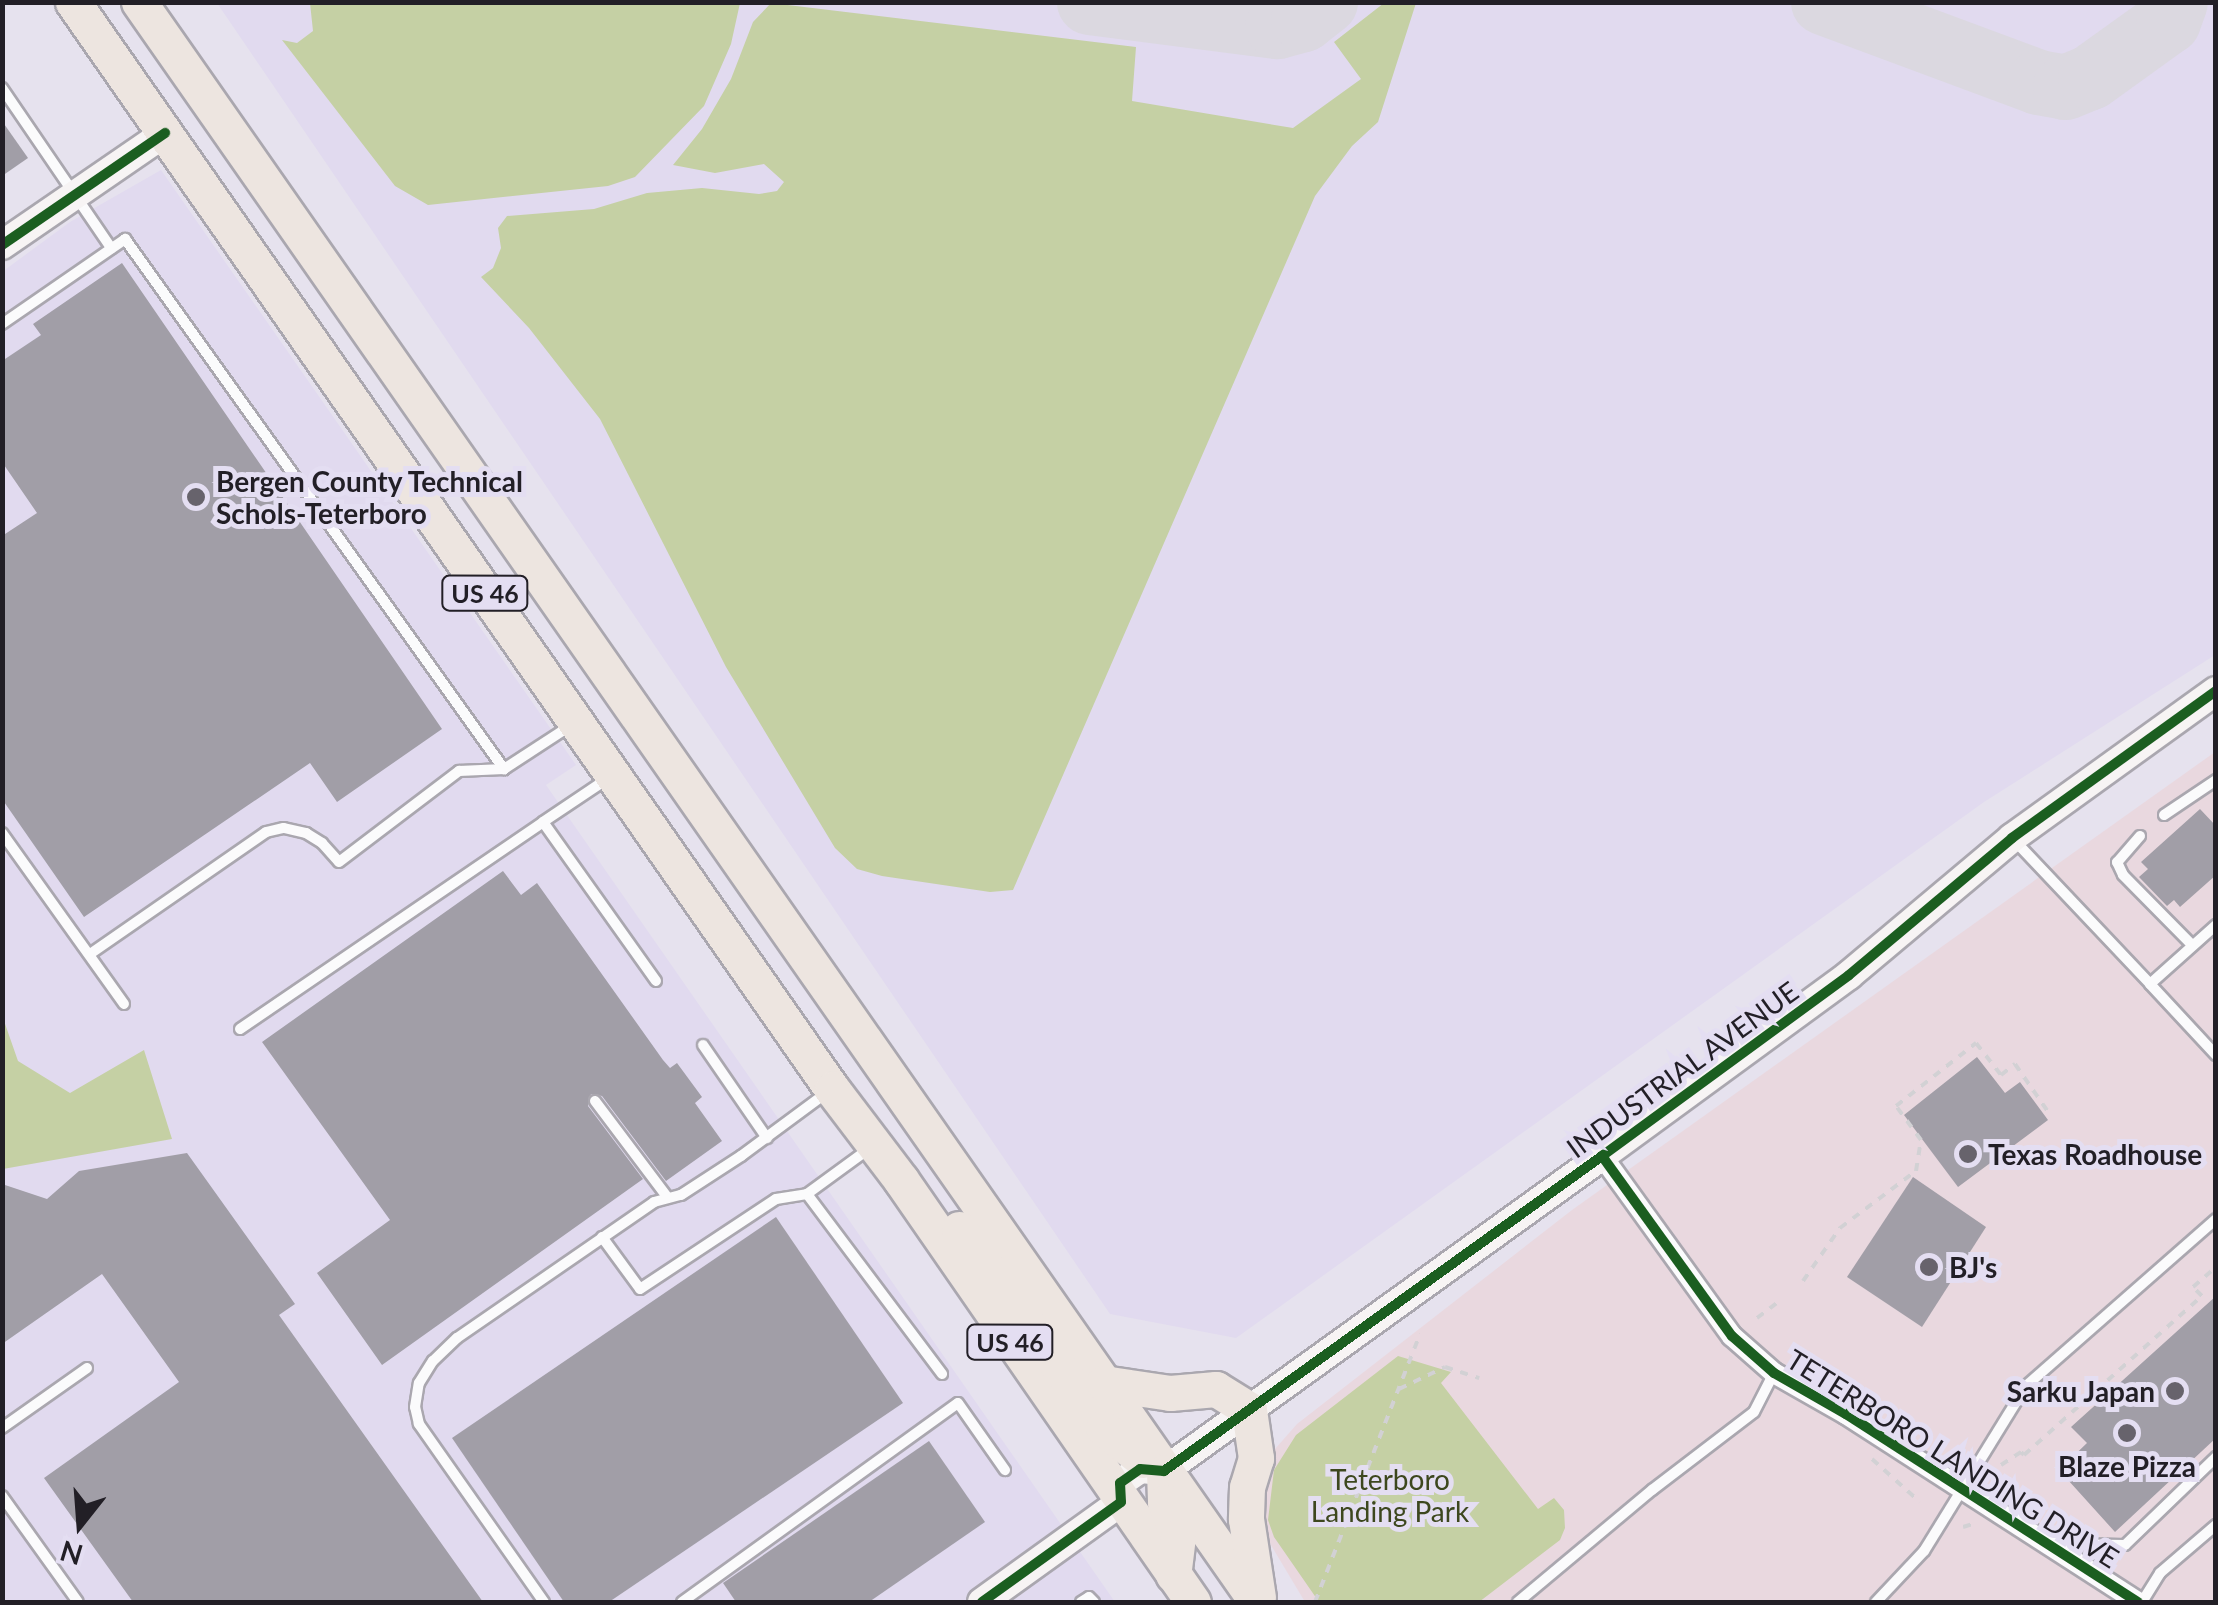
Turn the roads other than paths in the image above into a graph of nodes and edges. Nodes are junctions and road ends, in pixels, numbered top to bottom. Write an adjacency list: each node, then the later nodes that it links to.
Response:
1 (73, 2): 4 (highway, US 46)
2 (139, 2): 41 (highway, US 46)
3 (2, 88): 5 (lane)
4 (165, 134): 5 (street); 10 (highway, US 46)
5 (76, 194): 6 (street); 7 (lane)
6 (2, 245)
7 (111, 248): 8 (lane); 11 (lane)
8 (2, 324)
9 (2216, 691): 18 (street, INDUSTRIAL AVENUE)
10 (575, 723): 11 (lane); 12 (highway, US 46)
11 (504, 769): 21 (lane)
12 (612, 776): 15 (lane); 28 (highway, US 46)
13 (2216, 780): 14 (lane)
14 (2164, 815)
15 (543, 822): 22 (lane); 25 (lane)
16 (2, 834): 21 (lane)
17 (2140, 836): 20 (lane)
18 (2012, 838): 23 (lane); 32 (street, INDUSTRIAL AVENUE)
19 (2216, 926): 20 (lane)
20 (2192, 945): 23 (lane)
21 (90, 954): 24 (lane)
22 (656, 982)
23 (2150, 984): 27 (lane)
24 (124, 1004)
25 (240, 1030)
26 (703, 1045): 30 (lane)
27 (2216, 1055)
28 (832, 1089): 30 (lane); 31 (highway, US 46)
29 (595, 1100): 35 (lane)
30 (766, 1138): 35 (lane)
31 (874, 1144): 33 (highway, US 46); 34 (lane)
32 (1602, 1156): 39 (street, TETERBORO LANDING DRIVE); 42 (street, INDUSTRIAL AVENUE)
33 (901, 1180): 46 (highway); 49 (highway, US 46)
34 (807, 1194): 37 (lane); 40 (lane)
35 (668, 1198): 37 (lane)
36 (2216, 1219): 47 (lane)
37 (602, 1237): 55 (lane)
38 (87, 1368): 43 (lane)
39 (1774, 1373): 47 (street, TETERBORO LANDING DRIVE); 62 (lane)
40 (942, 1374)
41 (1103, 1383): 42 (highway); 46 (highway, US 46)
42 (1250, 1410): 46 (street, INDUSTRIAL AVENUE); 61 (highway)
43 (2, 1428)
44 (2216, 1457): 51 (lane)
45 (1004, 1470): 53 (lane)
46 (1164, 1471): 49 (street, INDUSTRIAL AVENUE); 52 (highway); 61 (highway, US 46)
47 (1960, 1488): 51 (street, TETERBORO LANDING DRIVE); 63 (lane)
48 (2, 1496): 54 (lane)
49 (1121, 1502): 52 (highway, US 46); 58 (street)
50 (2216, 1525): 64 (lane)
51 (2049, 1543): 64 (street, TETERBORO LANDING DRIVE)
52 (1183, 1588)
53 (698, 1591): 56 (lane); 57 (lane)
54 (78, 1602)
55 (544, 1602)
56 (682, 1602)
57 (707, 1602)
58 (982, 1602)
59 (1082, 1602): 60 (lane)
60 (1094, 1602)
61 (1258, 1602)
62 (1518, 1602)
63 (1876, 1602)
64 (2140, 1602)

